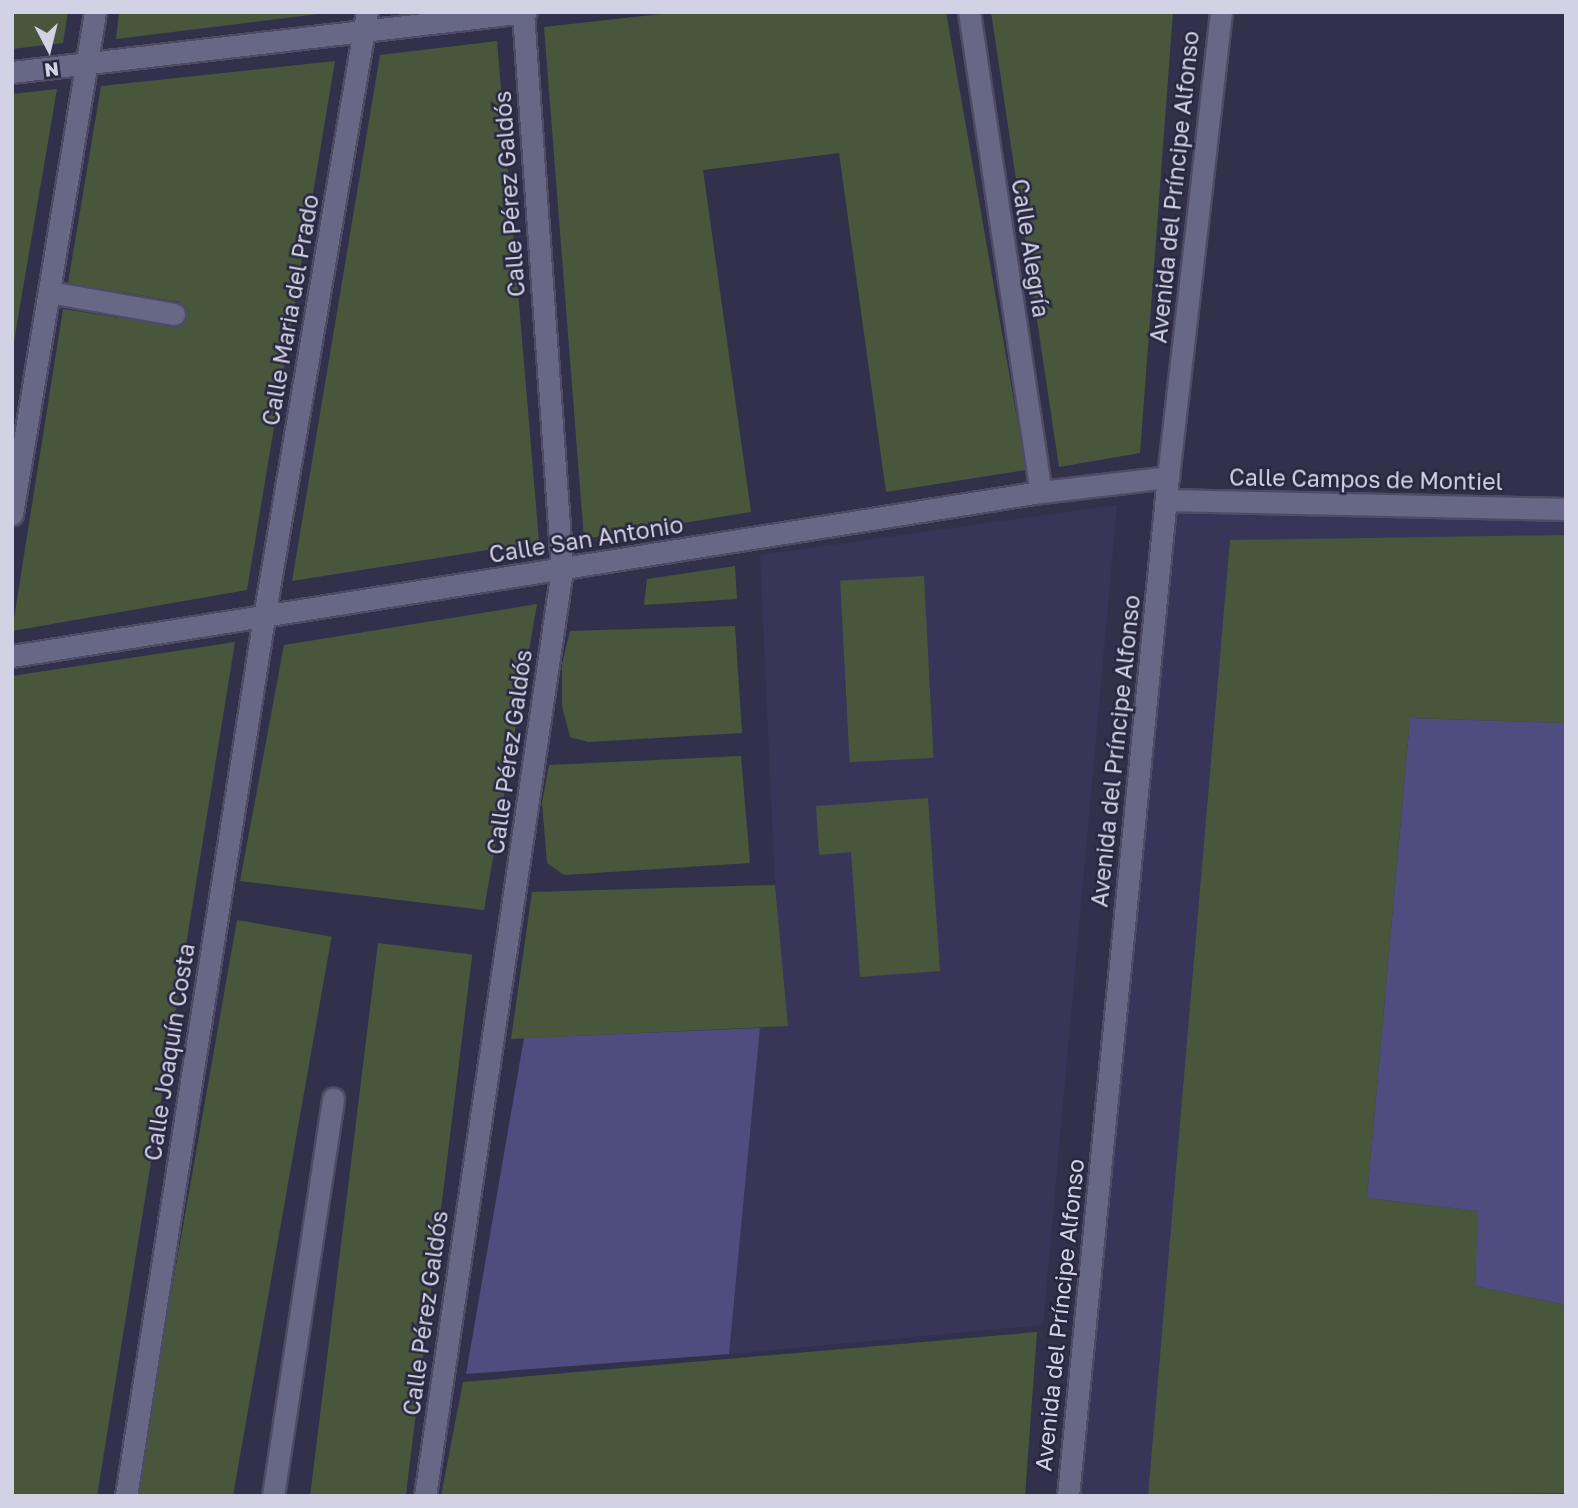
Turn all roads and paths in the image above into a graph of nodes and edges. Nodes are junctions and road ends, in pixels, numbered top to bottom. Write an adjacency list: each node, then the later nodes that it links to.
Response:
1 (95, 12): 6 (street)
2 (524, 12): 5 (street); 15 (street, Calle Pérez Galdós)
3 (969, 12): 11 (street, Calle Alegría)
4 (1221, 12): 10 (street, Avenida del Príncipe Alfonso)
5 (366, 22): 6 (street); 16 (street, Calle Maria del Prado)
6 (87, 63): 7 (street); 8 (street)
7 (12, 72)
8 (49, 292): 9 (street); 14 (street)
9 (174, 314)
10 (1168, 477): 11 (street, Calle San Antonio); 12 (street, Avenida del Príncipe Alfonso)
11 (1041, 492): 15 (street, Calle San Antonio)
12 (1166, 500): 13 (street, Calle Campos de Montiel); 22 (street, Avenida del Príncipe Alfonso)
13 (1566, 509)
14 (12, 514)
15 (562, 569): 16 (street, Calle San Antonio); 21 (street, Calle Pérez Galdós)
16 (264, 617): 17 (street, Calle San Antonio); 19 (street, Calle Joaquín Costa)
17 (12, 656)
18 (333, 1098): 20 (street)
19 (126, 1496)
20 (273, 1496)
21 (425, 1496)
22 (1068, 1496)

